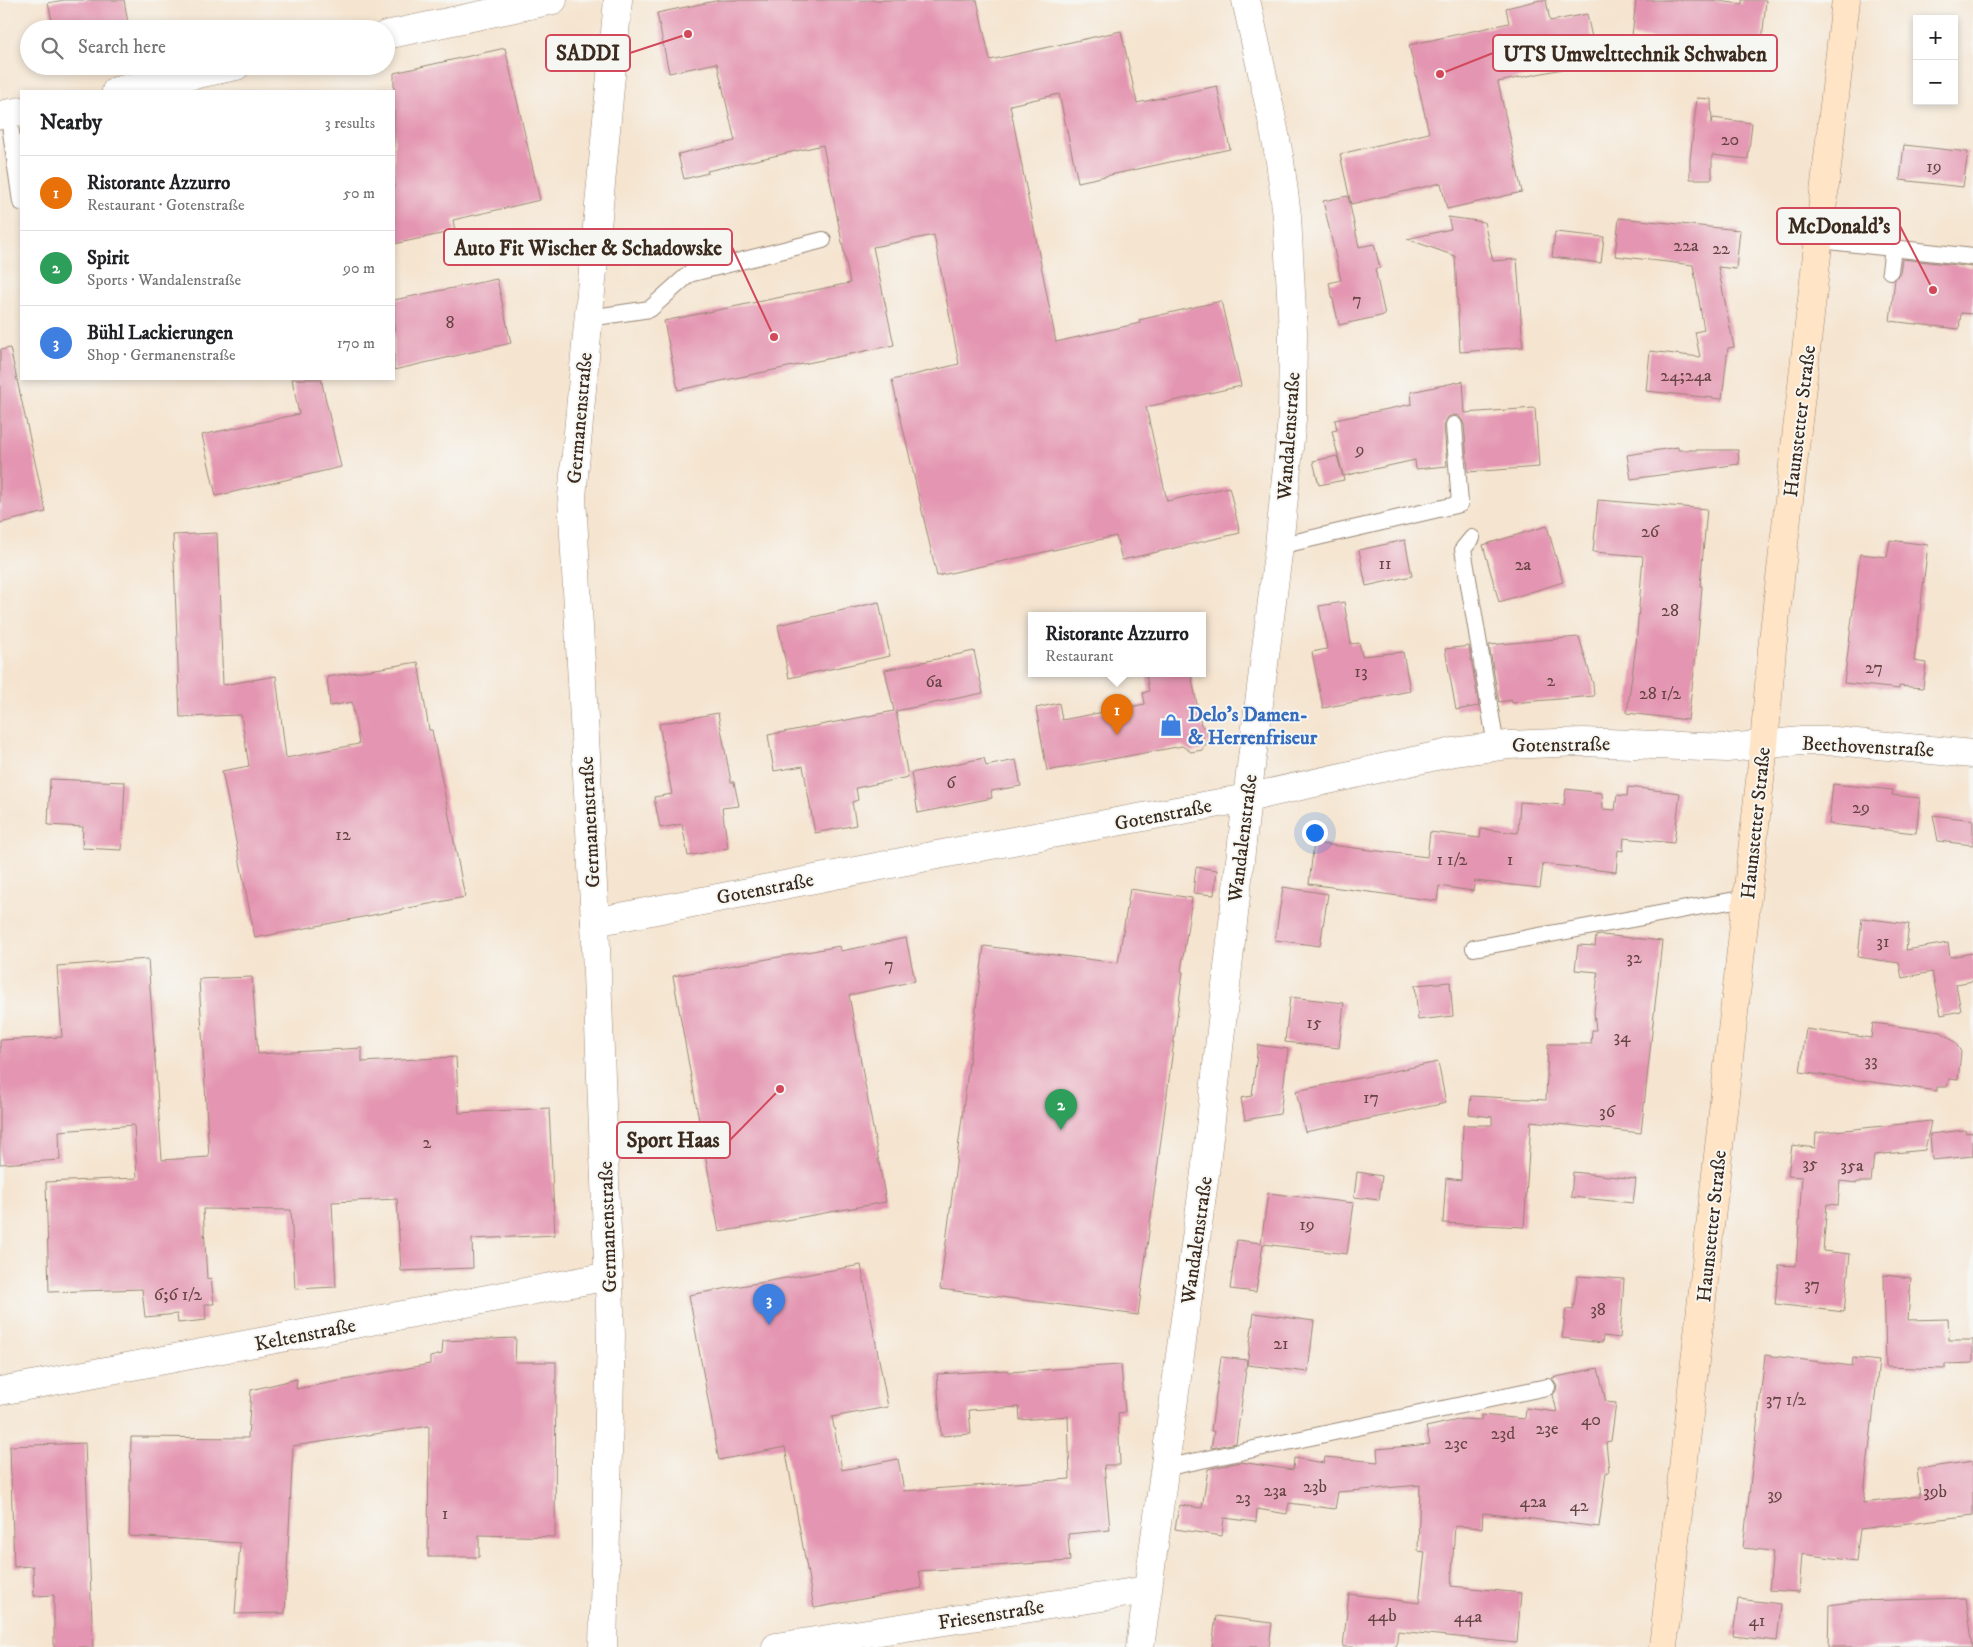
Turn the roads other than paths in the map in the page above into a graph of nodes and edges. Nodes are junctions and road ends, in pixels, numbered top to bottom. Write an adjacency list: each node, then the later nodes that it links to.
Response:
1 (553, 0): 5 (street)
2 (618, 0): 15 (street, Germanenstraße)
3 (1246, 0): 18 (street, Wandalenstraße)
4 (1846, 0): 11 (main road, Haunstetter Straße)
5 (395, 33)
6 (193, 75): 7 (street)
7 (121, 90)
8 (9, 113): 9 (lane)
9 (20, 195)
10 (823, 240): 15 (lane)
11 (1820, 240): 12 (lane); 19 (main road, Haunstetter Straße)
12 (1893, 248): 13 (lane); 14 (lane)
13 (1973, 257)
14 (1890, 271)
15 (589, 318): 24 (street, Germanenstraße)
16 (1454, 425): 18 (lane)
17 (1472, 538): 20 (lane)
18 (1279, 546): 22 (street, Wandalenstraße)
19 (1764, 745): 20 (street, Gotenstraße); 21 (street, Beethovenstraße); 23 (main road, Haunstetter Straße)
20 (1496, 746): 22 (street, Gotenstraße)
21 (1973, 754)
22 (1246, 798): 24 (street, Gotenstraße); 29 (street, Wandalenstraße)
23 (1746, 898): 25 (lane); 34 (main road, Haunstetter Straße)
24 (595, 922): 26 (street, Germanenstraße)
25 (1474, 948)
26 (609, 1276): 28 (street, Keltenstraße); 31 (street, Germanenstraße)
27 (1547, 1387): 29 (lane)
28 (0, 1391)
29 (1164, 1468): 30 (street, Wandalenstraße)
30 (1147, 1590): 32 (street, Friesenstraße); 33 (street, Wandalenstraße)
31 (603, 1647)
32 (776, 1647)
33 (1140, 1647)
34 (1664, 1647)

